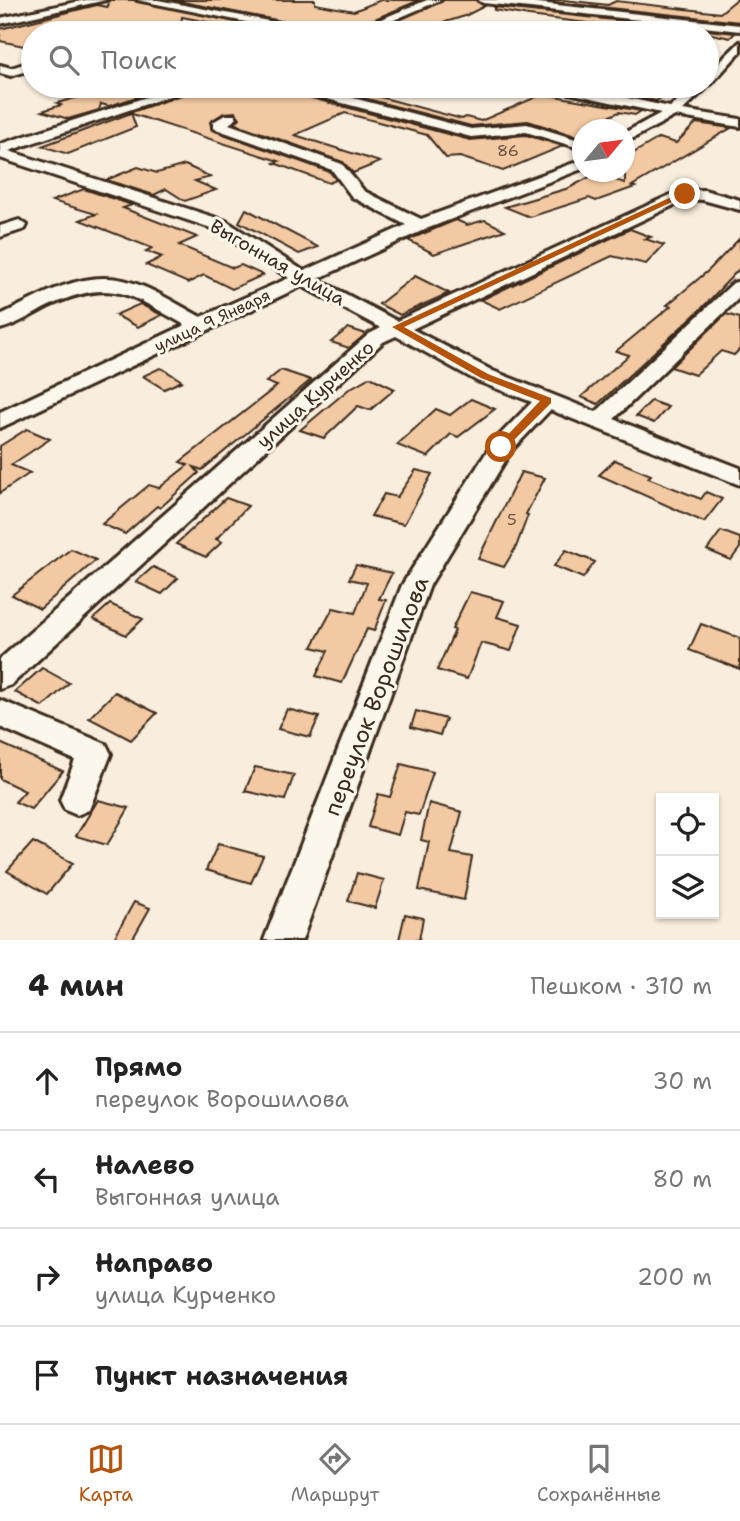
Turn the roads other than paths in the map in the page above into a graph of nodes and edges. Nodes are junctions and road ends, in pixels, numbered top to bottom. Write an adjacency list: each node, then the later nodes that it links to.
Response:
1 (101, 0): 5 (street)
2 (142, 0): 7 (street)
3 (436, 0): 8 (street)
4 (483, 0): 9 (street)
5 (15, 19): 6 (street); 10 (street)
6 (0, 21)
7 (253, 21)
8 (384, 21)
9 (676, 21)
10 (21, 22)
11 (719, 26): 12 (street)
12 (740, 28)
13 (740, 45): 16 (street)
14 (0, 69): 15 (street)
15 (21, 69)
16 (719, 72)
17 (157, 98): 26 (street)
18 (340, 98): 25 (street)
19 (609, 98): 21 (street)
20 (688, 98): 21 (street)
21 (673, 112): 23 (street); 24 (street)
22 (230, 118): 30 (street)
23 (740, 123)
24 (635, 133)
25 (572, 142)
26 (0, 151): 32 (street, Выгонная улица)
27 (572, 168): 30 (street, улица 9 Января)
28 (740, 205): 36 (street, улица Курченко)
29 (19, 225): 31 (street)
30 (420, 225): 32 (street, улица 9 Января)
31 (0, 232)
32 (302, 278): 35 (street, улица 9 Января); 36 (street, Выгонная улица)
33 (740, 288): 39 (street)
34 (0, 323): 35 (street)
35 (200, 325): 38 (street, улица 9 Января)
36 (397, 327): 37 (street, Выгонная улица); 41 (street, улица Курченко)
37 (547, 400): 39 (street, Выгонная улица); 44 (street, переулок Ворошилова)
38 (0, 421)
39 (599, 422): 40 (street, Выгонная улица)
40 (740, 477)
41 (0, 677)
42 (0, 713): 43 (street)
43 (76, 800)
44 (283, 940)

